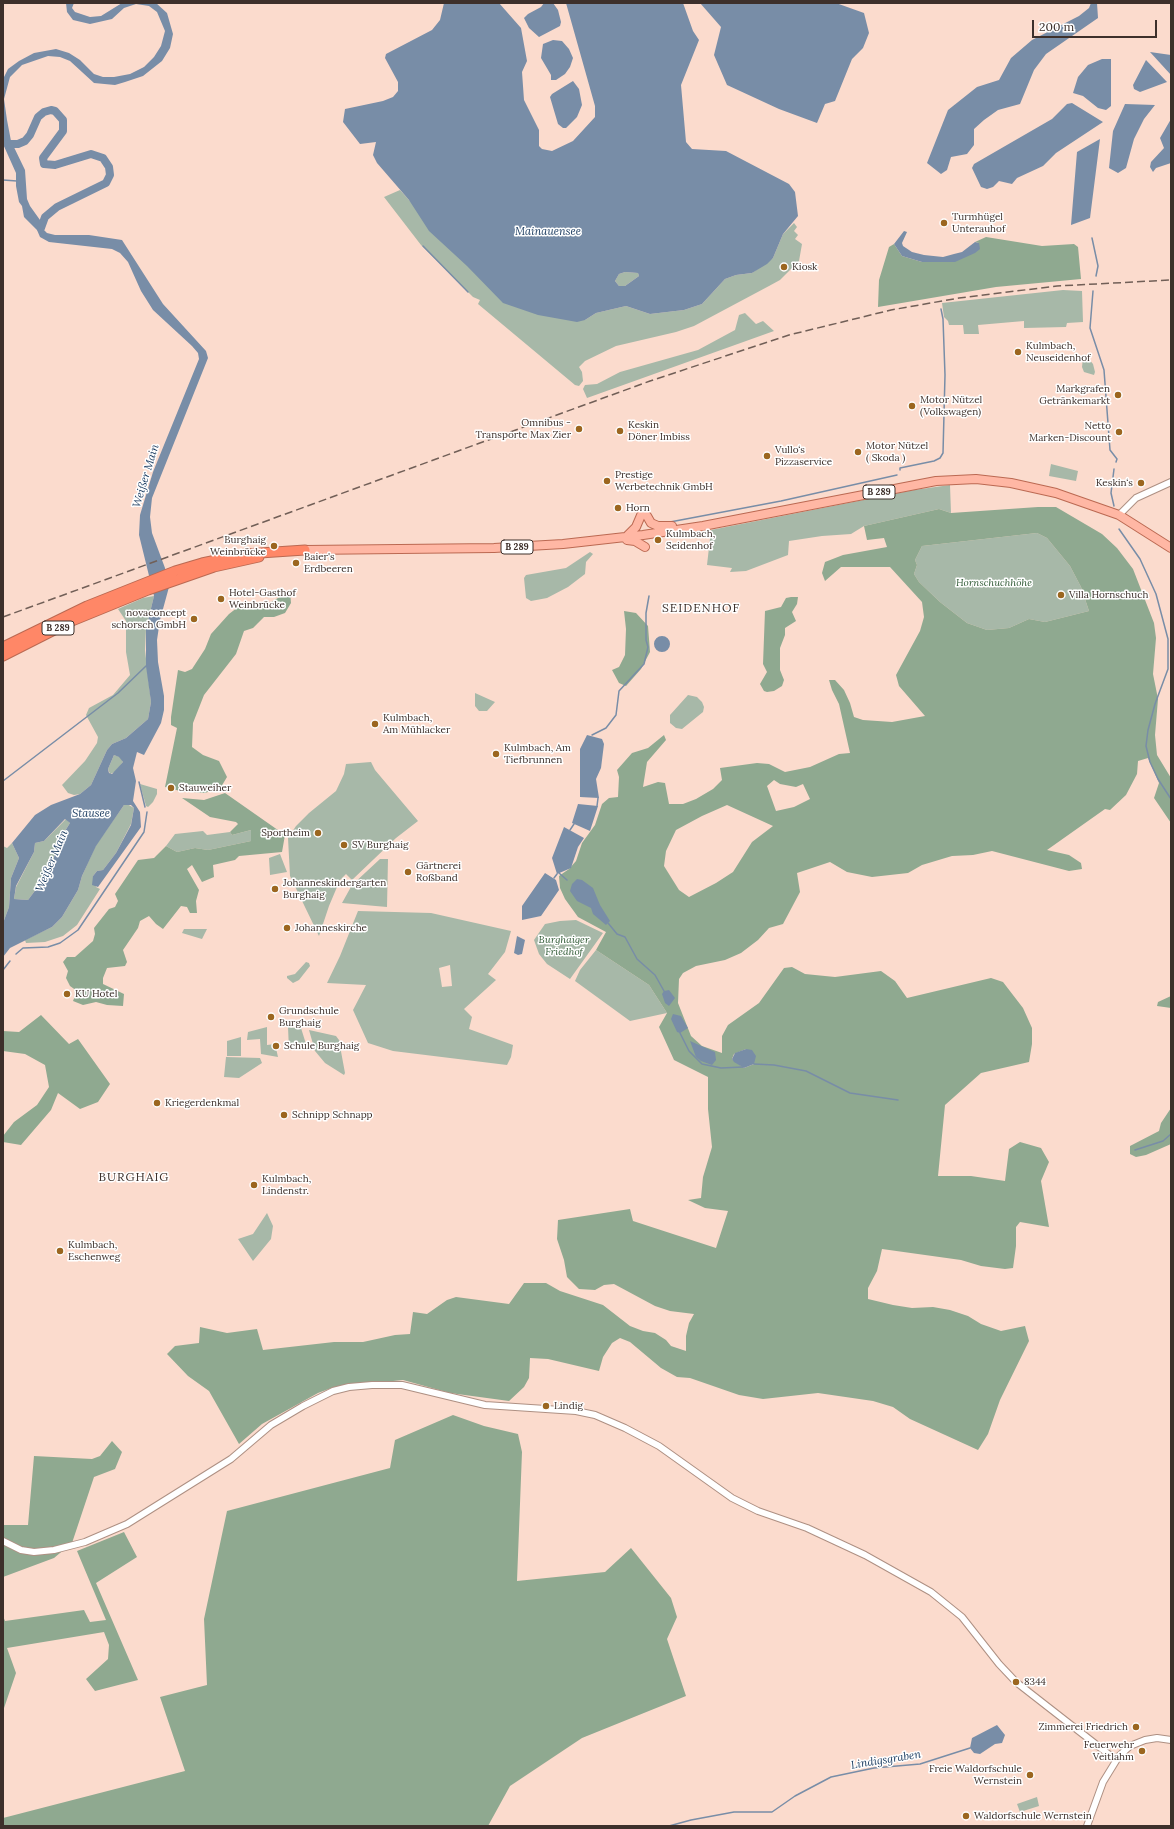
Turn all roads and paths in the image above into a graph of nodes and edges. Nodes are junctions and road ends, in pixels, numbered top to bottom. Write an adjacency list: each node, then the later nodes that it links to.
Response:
1 (1171, 482): 2 (street)
2 (1119, 515): 3 (main road, B 289); 6 (main road, B 289)
3 (703, 526): 4 (main road, B 289); 4 (main road)
4 (622, 538): 5 (main road); 7 (main road, B 289)
5 (645, 547)
6 (1171, 548)
7 (305, 550): 8 (highway, B 289)
8 (21, 642): 9 (highway, B 289); 10 (highway, B 289)
9 (3, 647)
10 (3, 656)
11 (3, 1540): 13 (street)
12 (1171, 1740): 13 (street)
13 (1116, 1760): 14 (street)
14 (1087, 1826)

